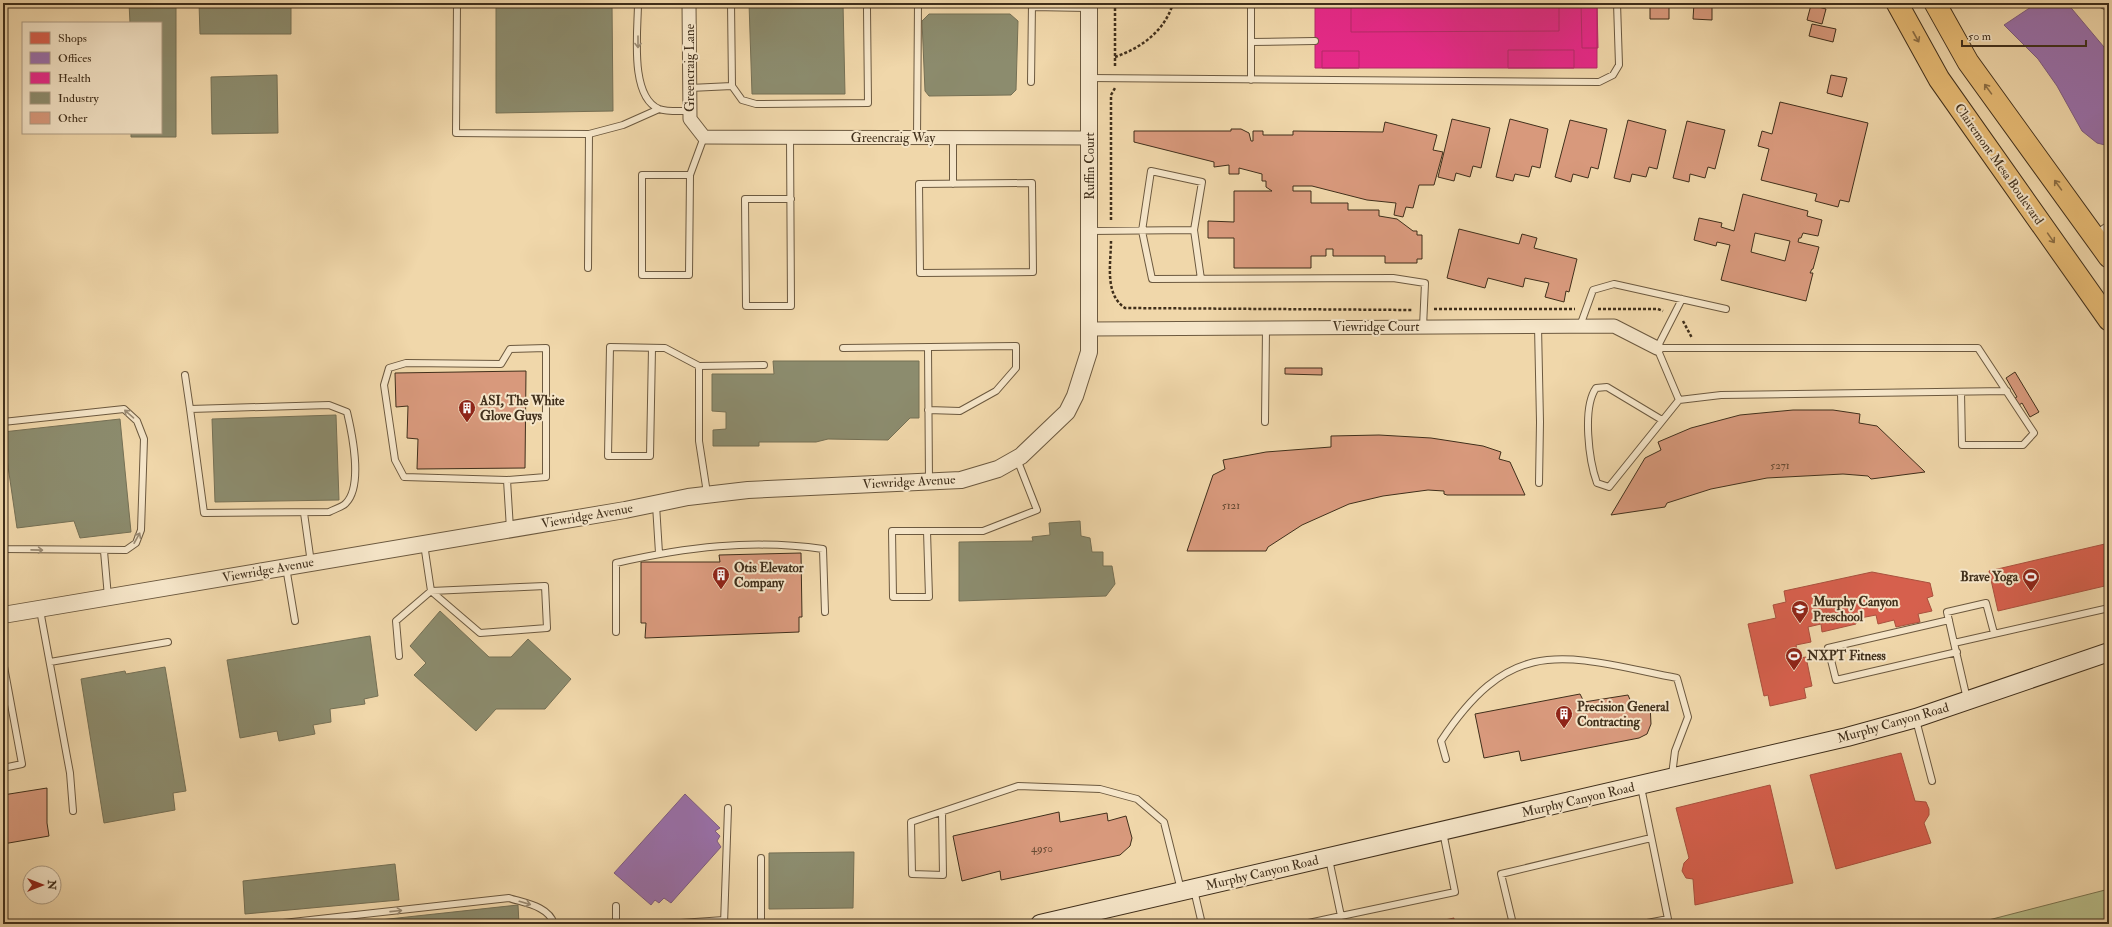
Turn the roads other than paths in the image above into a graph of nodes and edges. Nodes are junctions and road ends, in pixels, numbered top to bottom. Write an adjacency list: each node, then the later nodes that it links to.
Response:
1 (457, 3): 24 (lane)
2 (638, 3): 22 (lane, one-way to 22)
3 (689, 3): 21 (street, Greencraig Lane)
4 (731, 3): 20 (lane)
5 (918, 3): 27 (lane)
6 (1251, 3): 16 (lane)
7 (1618, 3): 18 (lane)
8 (1898, 3): 42 (main road, Clairemont Mesa Boulevard, one-way to 42)
9 (1935, 3): 36 (main road, one-way to 9)
10 (2099, 3): 13 (lane)
11 (1032, 5): 12 (lane); 19 (lane)
12 (1089, 5): 17 (street, Ruffin Court)
13 (2109, 8)
14 (867, 9): 20 (lane)
15 (1315, 41): 16 (lane)
16 (1251, 42): 18 (lane)
17 (1089, 78): 18 (lane); 29 (street, Ruffin Court)
18 (1251, 80)
19 (1031, 82)
20 (732, 86): 21 (lane)
21 (690, 88): 23 (street, Greencraig Lane)
22 (659, 109): 23 (lane); 24 (lane)
23 (690, 111): 25 (street, Greencraig Lane)
24 (589, 134): 38 (lane)
25 (701, 134): 26 (street, Greencraig Way); 30 (lane)
26 (790, 137): 27 (street, Greencraig Way); 32 (lane)
27 (917, 138): 28 (street, Greencraig Way)
28 (953, 138): 29 (street, Greencraig Way); 31 (lane)
29 (1090, 138): 34 (street, Ruffin Court)
30 (690, 175): 30 (lane)
31 (953, 184): 31 (lane)
32 (791, 199): 32 (lane)
33 (1194, 230): 35 (lane); 35 (lane); 39 (lane)
34 (1090, 231): 35 (lane); 47 (street, Ruffin Court)
35 (1142, 231): 39 (lane)
36 (2103, 235): 37 (main road)
37 (2109, 257)
38 (588, 268)
39 (1201, 279): 45 (lane)
40 (1682, 299): 41 (lane); 44 (lane); 51 (lane)
41 (1726, 309)
42 (2109, 320)
43 (1538, 326): 44 (street, Viewridge Court); 45 (street, Viewridge Court); 66 (lane)
44 (1580, 326): 51 (street, Viewridge Court)
45 (1423, 327): 46 (street, Viewridge Court)
46 (1266, 328): 47 (street, Viewridge Court); 62 (lane)
47 (1090, 329): 63 (street, Viewridge Avenue)
48 (652, 348): 48 (lane); 53 (lane)
49 (843, 348): 50 (lane)
50 (928, 348): 59 (lane); 59 (lane)
51 (1657, 348): 55 (lane); 57 (lane)
52 (764, 365): 53 (lane)
53 (699, 366): 67 (lane)
54 (185, 375): 58 (lane)
55 (2007, 391): 56 (lane); 56 (lane)
56 (1961, 392): 57 (lane)
57 (1679, 400): 60 (lane)
58 (190, 409): 69 (lane); 69 (lane)
59 (928, 410): 65 (lane)
60 (1662, 420): 60 (lane)
61 (3, 422): 74 (lane, one-way to 61)
62 (1265, 422)
63 (1017, 459): 65 (street, Viewridge Avenue); 71 (lane)
64 (507, 480): 64 (lane); 70 (lane)
65 (929, 481): 67 (street, Viewridge Avenue)
66 (1539, 482)
67 (707, 495): 68 (street, Viewridge Avenue)
68 (656, 504): 70 (street, Viewridge Avenue); 75 (lane)
69 (304, 513): 76 (lane)
70 (510, 529): 73 (street, Viewridge Avenue)
71 (927, 531): 71 (lane)
72 (3, 543): 74 (lane, one-way to 74)
73 (424, 544): 76 (street, Viewridge Avenue); 78 (lane)
74 (104, 551): 79 (lane)
75 (659, 553): 82 (lane); 86 (lane)
76 (311, 563): 77 (street, Viewridge Avenue)
77 (286, 567): 79 (street, Viewridge Avenue); 85 (lane)
78 (431, 591): 78 (lane); 92 (lane)
79 (108, 597): 81 (street, Viewridge Avenue)
80 (2109, 608): 87 (lane)
81 (40, 609): 83 (street, Viewridge Avenue); 94 (lane)
82 (825, 612)
83 (3, 615)
84 (1949, 620): 87 (lane); 89 (lane); 90 (lane)
85 (295, 621)
86 (616, 632)
87 (1994, 633): 89 (lane)
88 (168, 642): 94 (lane)
89 (1954, 642): 90 (lane)
90 (1957, 652): 95 (lane)
91 (2109, 652): 95 (main road, Murphy Canyon Road)
92 (399, 656)
93 (3, 662): 98 (lane)
94 (50, 662): 103 (lane)
95 (1967, 700): 96 (main road, Murphy Canyon Road)
96 (1916, 718): 99 (main road, Murphy Canyon Road); 100 (lane)
97 (1446, 759): 99 (lane)
98 (3, 768)
99 (1671, 778): 101 (main road, Murphy Canyon Road)
100 (1932, 781)
101 (1641, 785): 105 (main road, Murphy Canyon Road); 106 (lane)
102 (728, 808): 112 (lane)
103 (73, 811)
104 (942, 812): 104 (lane); 109 (lane)
105 (1443, 831): 107 (main road, Murphy Canyon Road); 111 (lane)
106 (1651, 838): 122 (lane); 123 (lane)
107 (1329, 857): 109 (main road, Murphy Canyon Road); 111 (lane)
108 (761, 858): 118 (lane)
109 (1188, 890): 119 (main road, Murphy Canyon Road); 120 (lane)
110 (616, 906): 116 (lane)
111 (1341, 916): 113 (lane)
112 (724, 922): 117 (lane)
113 (1311, 923): 121 (lane)
114 (274, 924): 115 (lane, one-way to 115)
115 (554, 924)
116 (616, 924)
117 (666, 924)
118 (761, 924)
119 (1040, 924)
120 (1202, 924)
121 (1304, 924)
122 (1513, 924)
123 (1642, 924)

